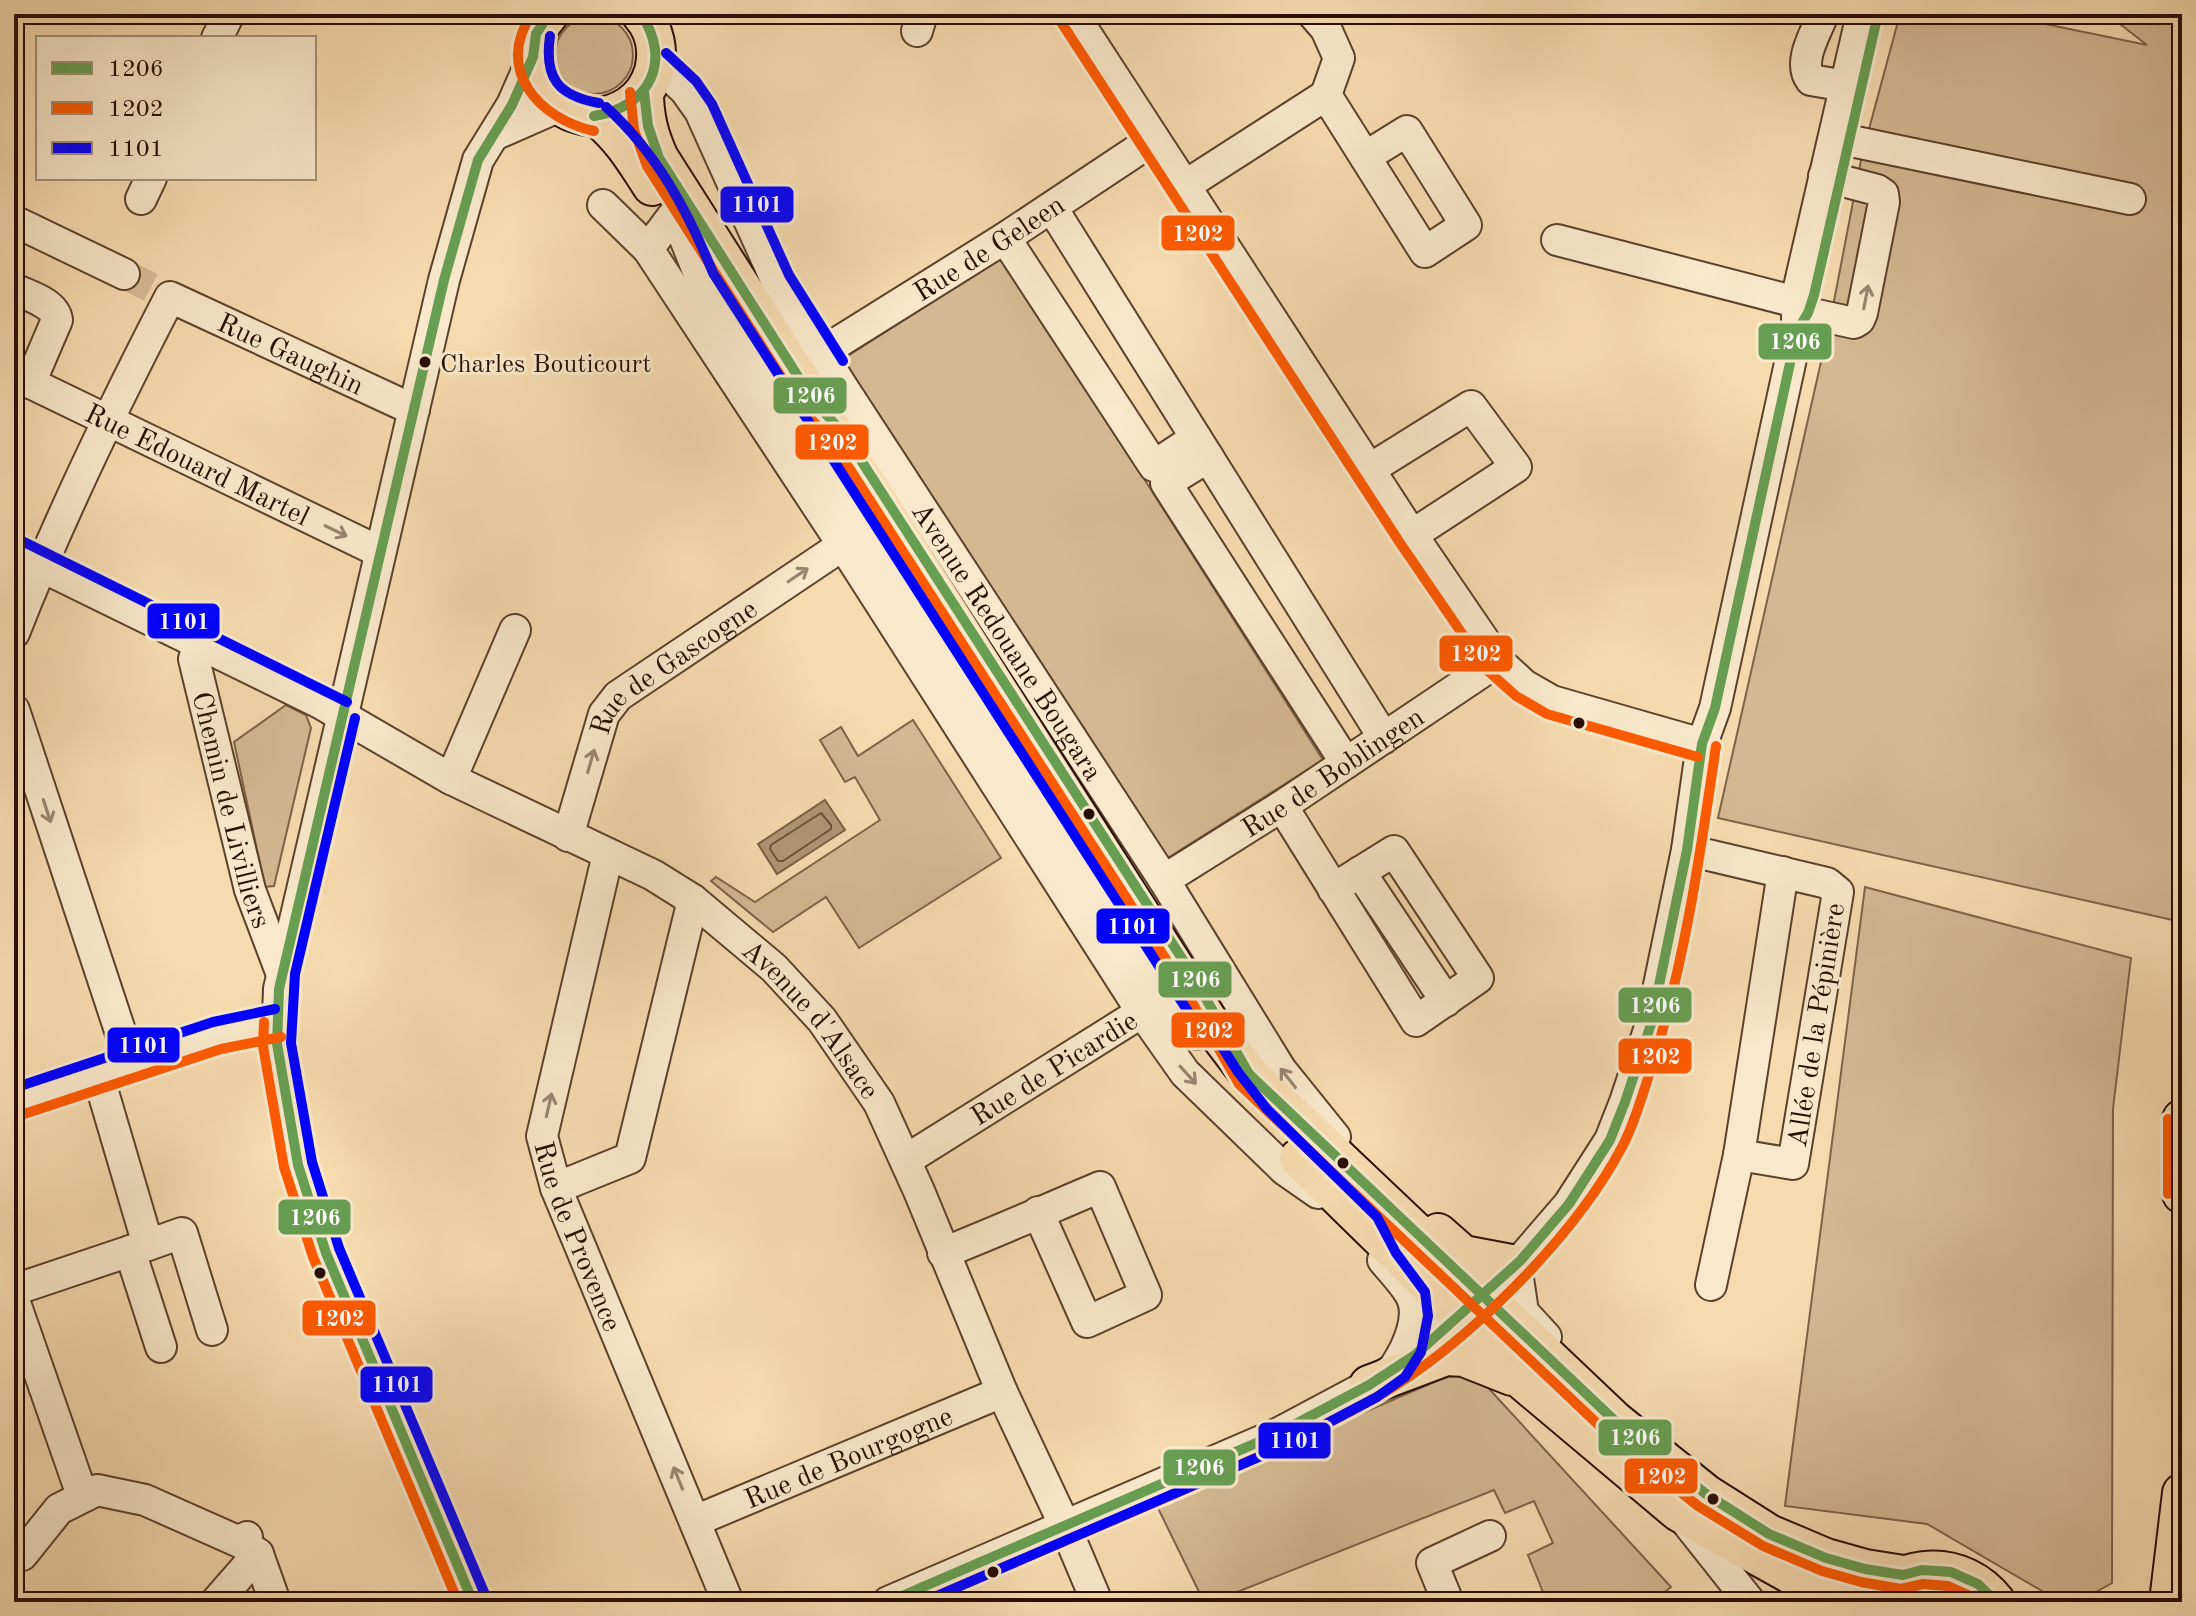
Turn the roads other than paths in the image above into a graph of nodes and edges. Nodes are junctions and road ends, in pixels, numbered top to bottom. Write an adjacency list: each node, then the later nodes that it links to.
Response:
1 (229, 14): 8 (street)
2 (1073, 14): 15 (street)
3 (1313, 14): 11 (street)
4 (1823, 14): 10 (street)
5 (1862, 14): 10 (street)
6 (1878, 14): 16 (street)
7 (536, 30): 12 (main road); 14 (street)
8 (218, 36)
9 (652, 44): 13 (main road); 31 (street, Avenue Redouane Bougara); 72 (main road, Avenue Redouane Bougara)
10 (1846, 86): 18 (street)
11 (1326, 95): 17 (street); 19 (street)
12 (560, 106): 13 (main road); 14 (street)
13 (597, 117): 24 (main road, Avenue Redouane Bougara)
14 (494, 135): 33 (street)
15 (1154, 139): 19 (street); 22 (street, Rue de Geleen)
16 (1851, 141): 18 (street); 20 (street)
17 (1365, 157)
18 (1833, 178): 30 (street); 30 (street, one-way to 18)
19 (1186, 185): 36 (street)
20 (2130, 199)
21 (603, 205): 27 (street)
22 (1052, 208): 25 (street, Rue de Geleen); 35 (street)
23 (14, 221): 28 (street)
24 (678, 226): 27 (street); 68 (main road, Avenue Redouane Bougara)
25 (1005, 238): 31 (street, Rue de Geleen); 35 (street)
26 (1557, 240): 30 (street)
27 (648, 249): 38 (street)
28 (124, 274)
29 (14, 289): 32 (street)
30 (1800, 315): 48 (street)
31 (821, 353): 56 (street, Avenue Redouane Bougara)
32 (22, 379): 34 (street, Rue Edouard Martel)
33 (414, 410): 34 (street, Rue Gaughin); 39 (street)
34 (106, 419): 39 (street, Rue Edouard Martel, one-way to 39); 40 (street)
35 (1202, 448): 47 (street); 49 (street)
36 (1370, 469): 37 (street); 37 (street)
37 (1412, 535): 44 (street)
38 (843, 545): 52 (street, Rue de Gascogne, one-way to 38); 60 (street)
39 (380, 552): 46 (street)
40 (27, 559): 42 (street); 43 (street, Avenue d'Alsace)
41 (515, 630): 50 (street)
42 (14, 633)
43 (198, 645): 46 (street, Avenue d'Alsace); 59 (street, Chemin de Livilliers)
44 (1498, 661): 47 (street, Rue de Boblingen); 48 (street)
45 (14, 710): 62 (street, one-way to 62)
46 (341, 715): 50 (street, Avenue d'Alsace); 59 (street)
47 (1384, 738): 49 (street, Rue de Boblingen)
48 (1702, 744): 53 (street)
49 (1346, 763): 51 (street, Rue de Boblingen)
50 (451, 779): 52 (street, Avenue d'Alsace)
51 (1282, 806): 56 (street, Rue de Boblingen); 57 (street)
52 (568, 836): 54 (street, Avenue d'Alsace)
53 (1687, 850): 55 (street, Allée de la Pépinière); 75 (street)
54 (608, 854): 58 (street, Avenue d'Alsace); 69 (street, Rue de Provence, one-way to 54)
55 (1783, 872): 66 (street, Allée de la Pépinière); 66 (street, Allée de la Pépinière)
56 (1164, 880): 72 (street, Avenue Redouane Bougara, one-way to 56)
57 (1333, 889): 57 (street)
58 (693, 900): 67 (street, Avenue d'Alsace); 69 (street)
59 (281, 972): 61 (street)
60 (1142, 1012): 67 (street, Rue de Picardie); 72 (street, Rue de Picardie, one-way to 72)
61 (278, 1023): 62 (street); 97 (street)
62 (131, 1064): 63 (street)
63 (98, 1075): 64 (street); 73 (street)
64 (14, 1103)
65 (2182, 1119): 70 (main road)
66 (1739, 1155): 76 (street, Allée de la Pépinière)
67 (906, 1160): 74 (street, Avenue d'Alsace)
68 (1326, 1185): 72 (main road, Avenue Redouane Bougara); 79 (street)
69 (556, 1188): 89 (street, Rue de Provence, one-way to 69)
70 (2182, 1194)
71 (1038, 1212): 74 (street)
72 (1376, 1215): 75 (main road); 79 (main road, Avenue Redouane Bougara); 82 (street)
73 (139, 1248): 77 (street); 80 (street); 81 (street)
74 (943, 1253): 85 (street, Avenue d'Alsace)
75 (1516, 1265): 79 (street); 83 (street)
76 (1711, 1285)
77 (14, 1290)
78 (14, 1300): 87 (street)
79 (1472, 1306): 82 (street); 83 (main road, Avenue Redouane Bougara); 84 (main road, Avenue Redouane Bougara)
80 (212, 1330)
81 (161, 1347)
82 (1382, 1376): 84 (main road); 90 (street)
83 (1571, 1379): 94 (main road, Avenue Redouane Bougara)
84 (1522, 1380): 88 (main road, Avenue Redouane Bougara)
85 (1002, 1392): 89 (street, Rue de Bourgogne); 90 (street, Avenue d'Alsace)
86 (2182, 1493): 106 (main road)
87 (82, 1495): 92 (street); 93 (street)
88 (1679, 1512): 102 (street); 103 (main road, Avenue Redouane Bougara)
89 (695, 1521): 98 (street, Rue de Provence)
90 (1064, 1524): 99 (street); 100 (street, Avenue d'Alsace)
91 (1490, 1536): 101 (street)
92 (251, 1542): 95 (street); 96 (street)
93 (22, 1555)
94 (1903, 1575): 104 (main road); 105 (main road, Avenue Redouane Bougara)
95 (216, 1602)
96 (275, 1602)
97 (473, 1602)
98 (728, 1602)
99 (888, 1602)
100 (1097, 1602)
101 (1448, 1602)
102 (1750, 1602)
103 (1841, 1602)
104 (1868, 1602)
105 (1996, 1602)
106 (2169, 1602)

